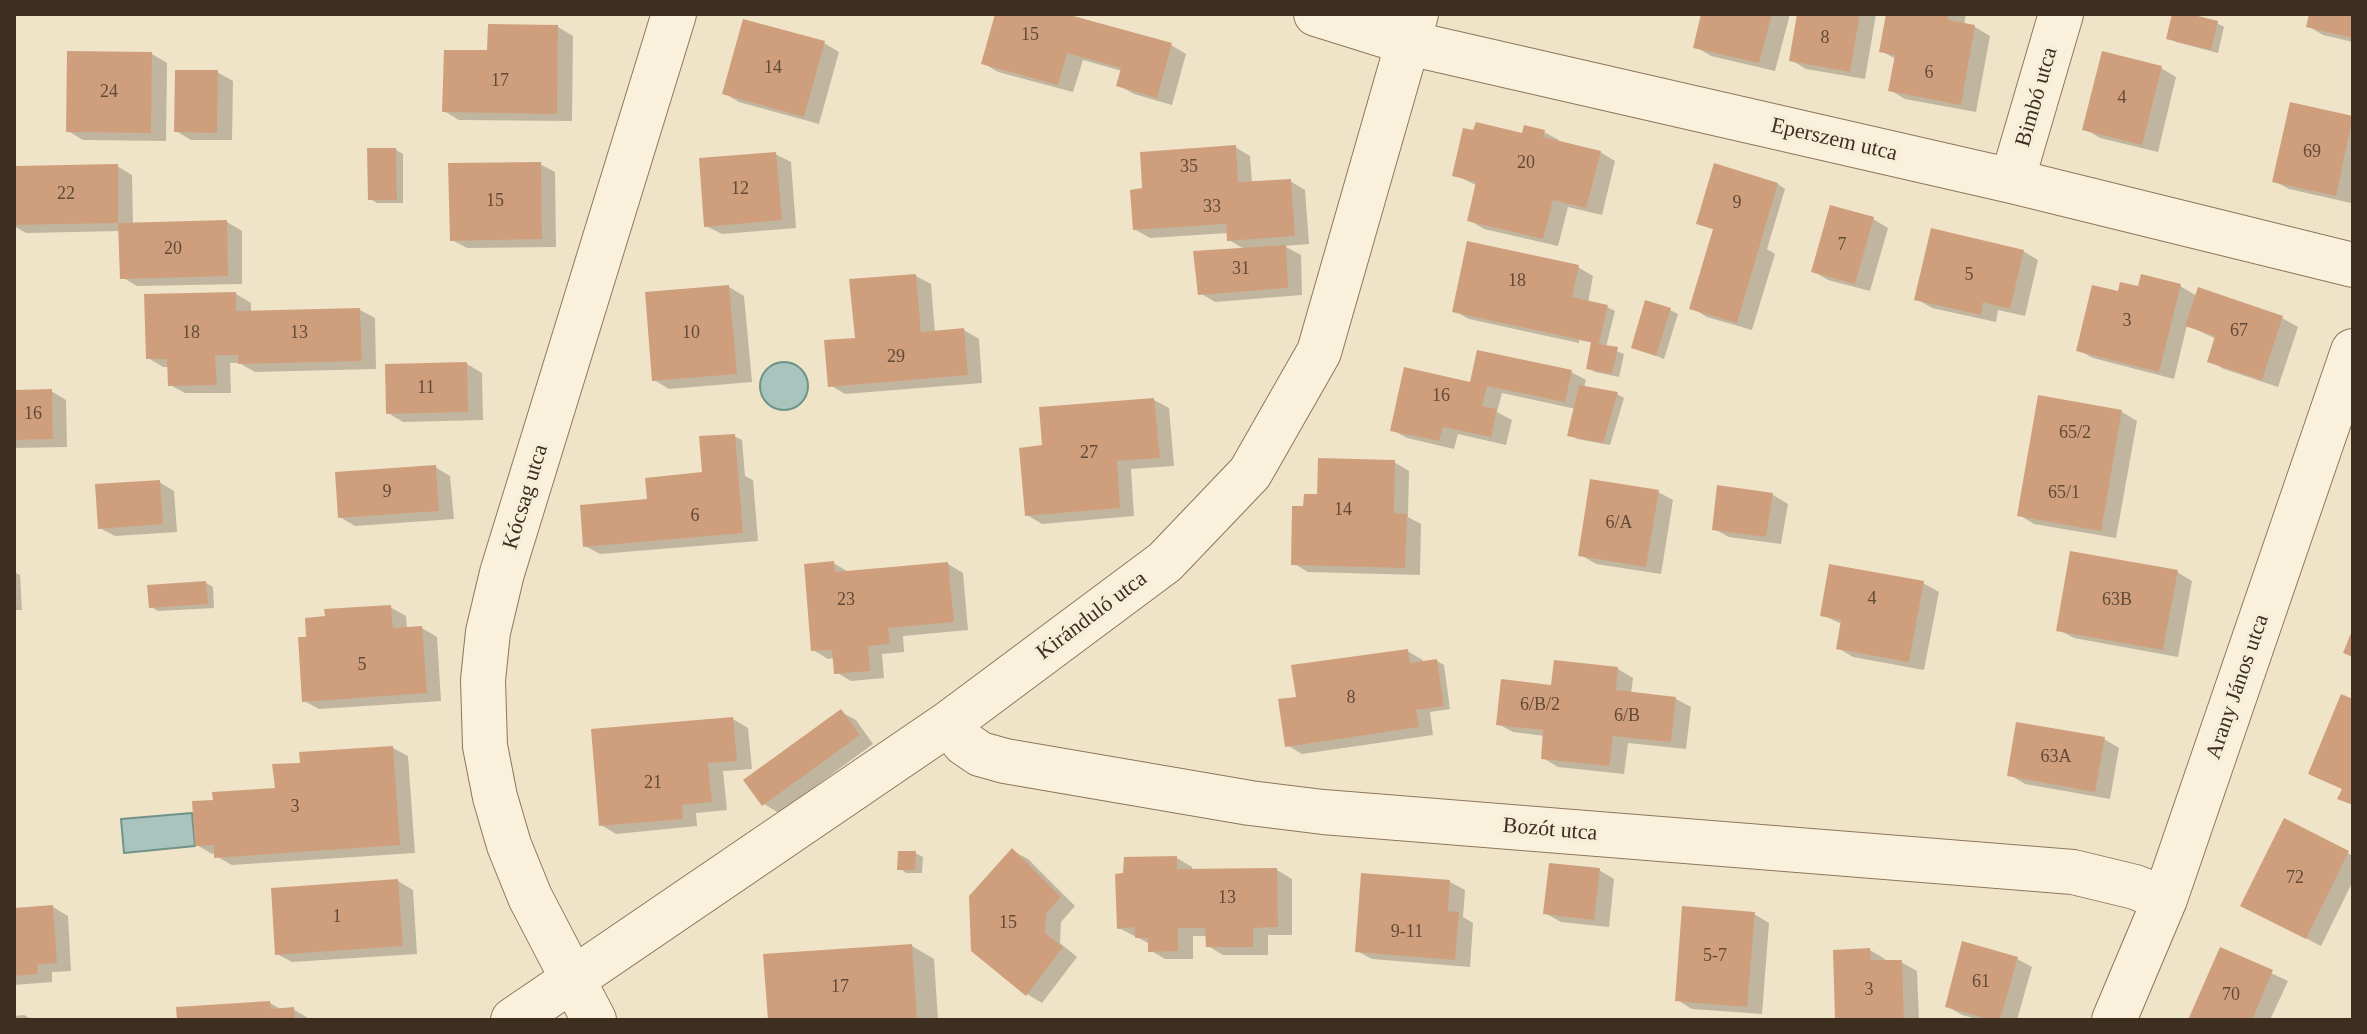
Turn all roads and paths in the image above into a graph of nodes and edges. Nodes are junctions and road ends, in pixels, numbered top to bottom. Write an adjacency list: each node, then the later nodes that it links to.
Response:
1 (674, 14): 10 (street, Kócsag utca)
2 (1316, 14): 4 (street, Eperszem utca)
3 (2061, 14): 5 (street, Bimbó utca)
4 (1413, 28): 5 (street, Eperszem utca); 8 (street, Kiránduló utca)
5 (2012, 181): 6 (street, Eperszem utca)
6 (2353, 265)
7 (2353, 351): 9 (street, Arany János utca)
8 (949, 723): 9 (street, Bozót utca); 10 (street, Kiránduló utca)
9 (2165, 899): 13 (street, Arany János utca)
10 (573, 979): 11 (street, Kiránduló utca); 12 (street, Kócsag utca)
11 (513, 1020)
12 (594, 1020)
13 (2114, 1020)

